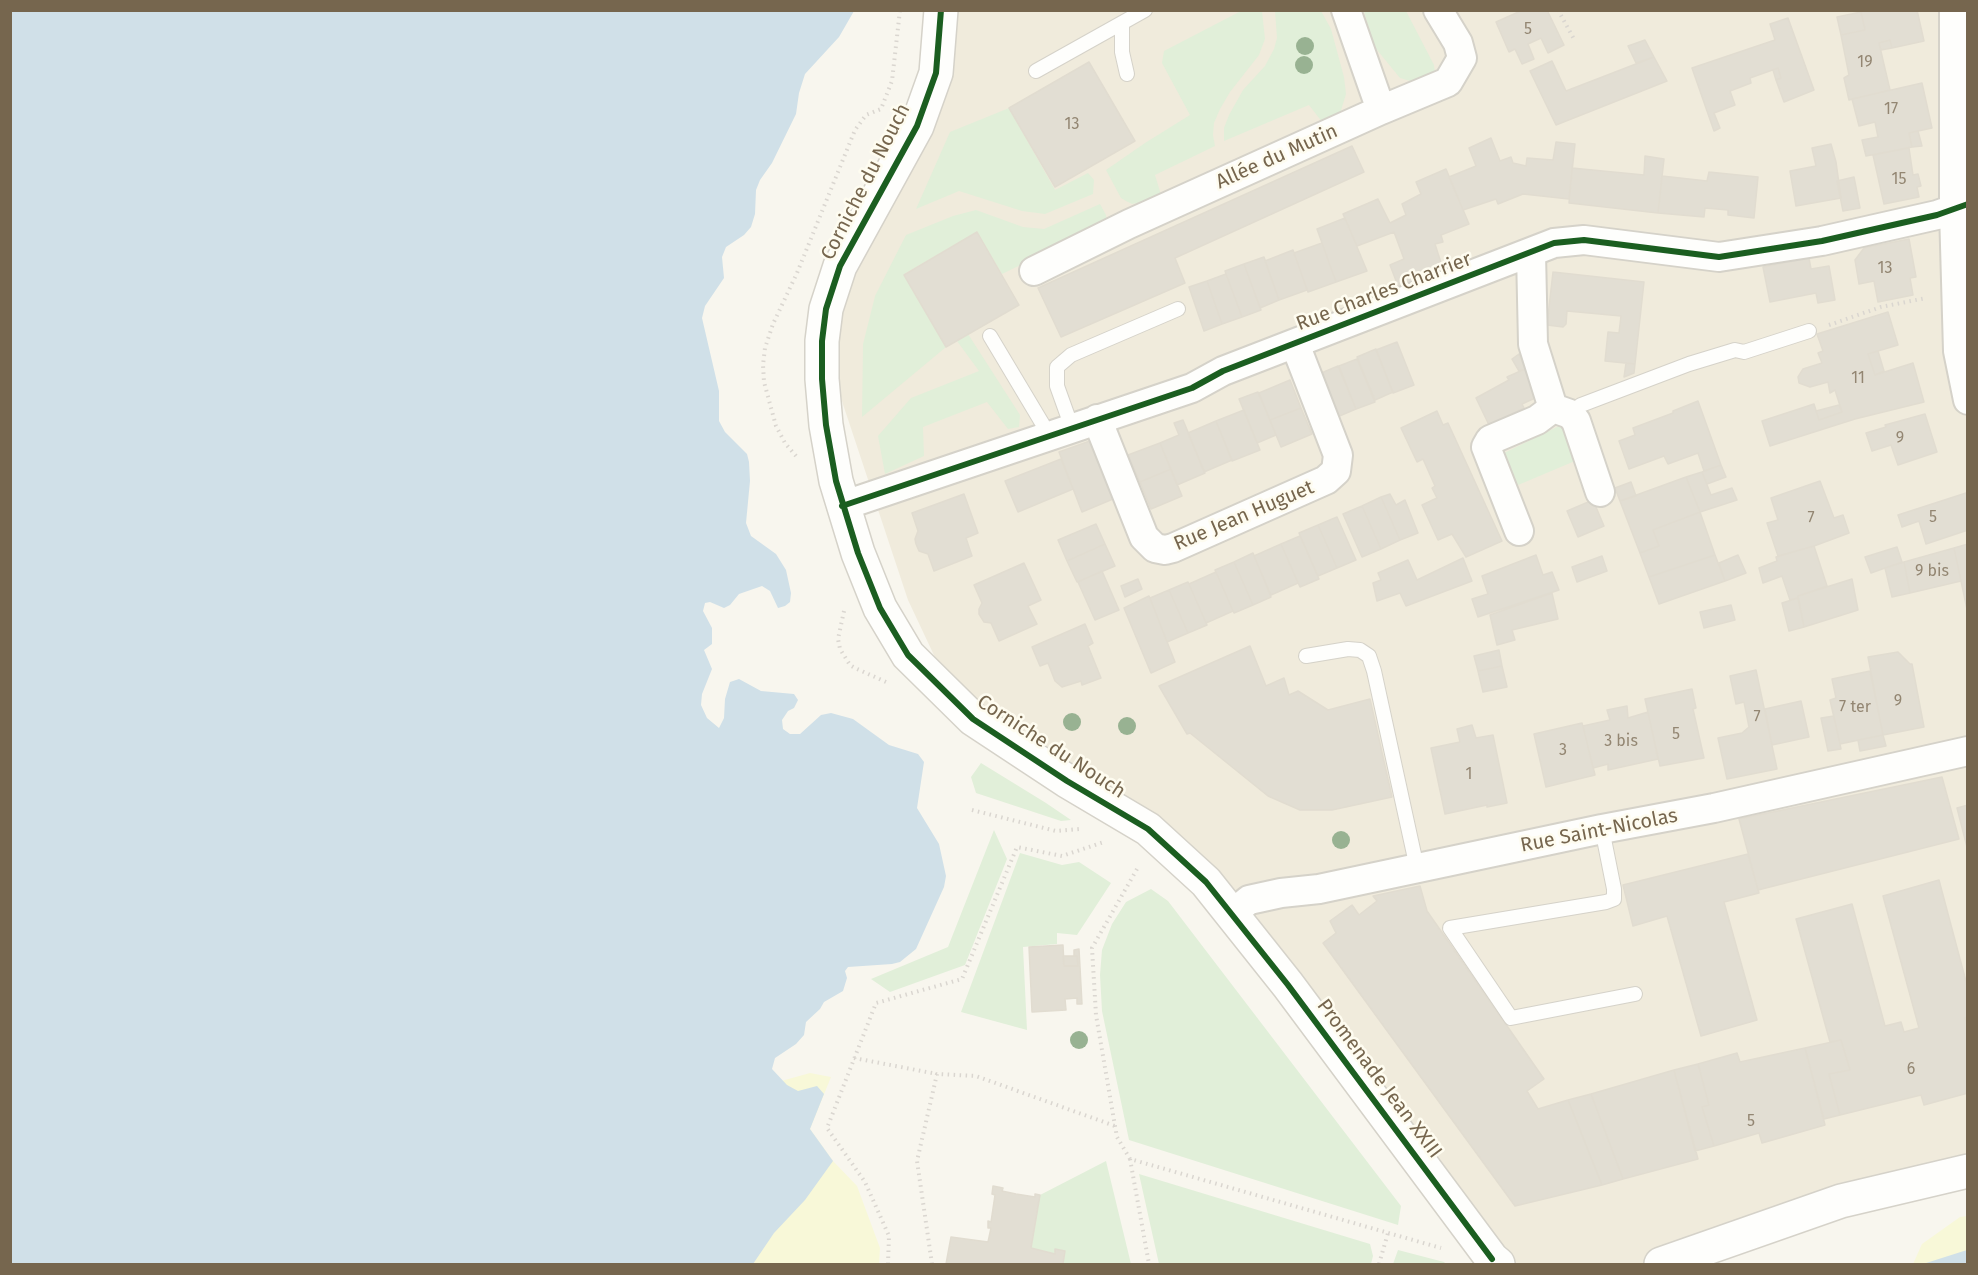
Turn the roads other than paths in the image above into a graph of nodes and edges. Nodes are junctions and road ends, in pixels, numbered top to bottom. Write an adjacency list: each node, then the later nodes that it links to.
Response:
1 (941, 10): 21 (street, Corniche du Nouch)
2 (1145, 10): 6 (lane)
3 (1346, 10): 9 (street)
4 (1438, 10): 9 (street, Allée du Mutin)
5 (1954, 10): 10 (street)
6 (1122, 23): 7 (lane); 8 (lane)
7 (1036, 71)
8 (1127, 74)
9 (1381, 110): 12 (street, Allée du Mutin)
10 (1961, 207): 11 (street, Rue Charles Charrier); 17 (street)
11 (1531, 253): 16 (street, Rue Charles Charrier); 18 (street)
12 (1034, 271)
13 (1178, 309): 19 (lane)
14 (1809, 331): 18 (lane)
15 (990, 336): 19 (lane)
16 (1295, 344): 19 (street, Rue Charles Charrier); 19 (street, Rue Jean Huguet)
17 (1968, 400)
18 (1562, 411): 20 (street); 22 (street)
19 (1072, 427): 21 (street, Rue Charles Charrier)
20 (1600, 492)
21 (842, 506): 27 (street, Corniche du Nouch)
22 (1519, 531)
23 (1306, 657): 26 (lane)
24 (1968, 751): 25 (street, Rue Saint-Nicolas)
25 (1602, 829): 26 (street, Rue Saint-Nicolas); 28 (lane)
26 (1417, 868): 27 (street, Rue Saint-Nicolas)
27 (1233, 913): 30 (street, Promenade Jean XXIII)
28 (1635, 994)
29 (1968, 1171): 31 (street)
30 (1498, 1264)
31 (1661, 1264)

